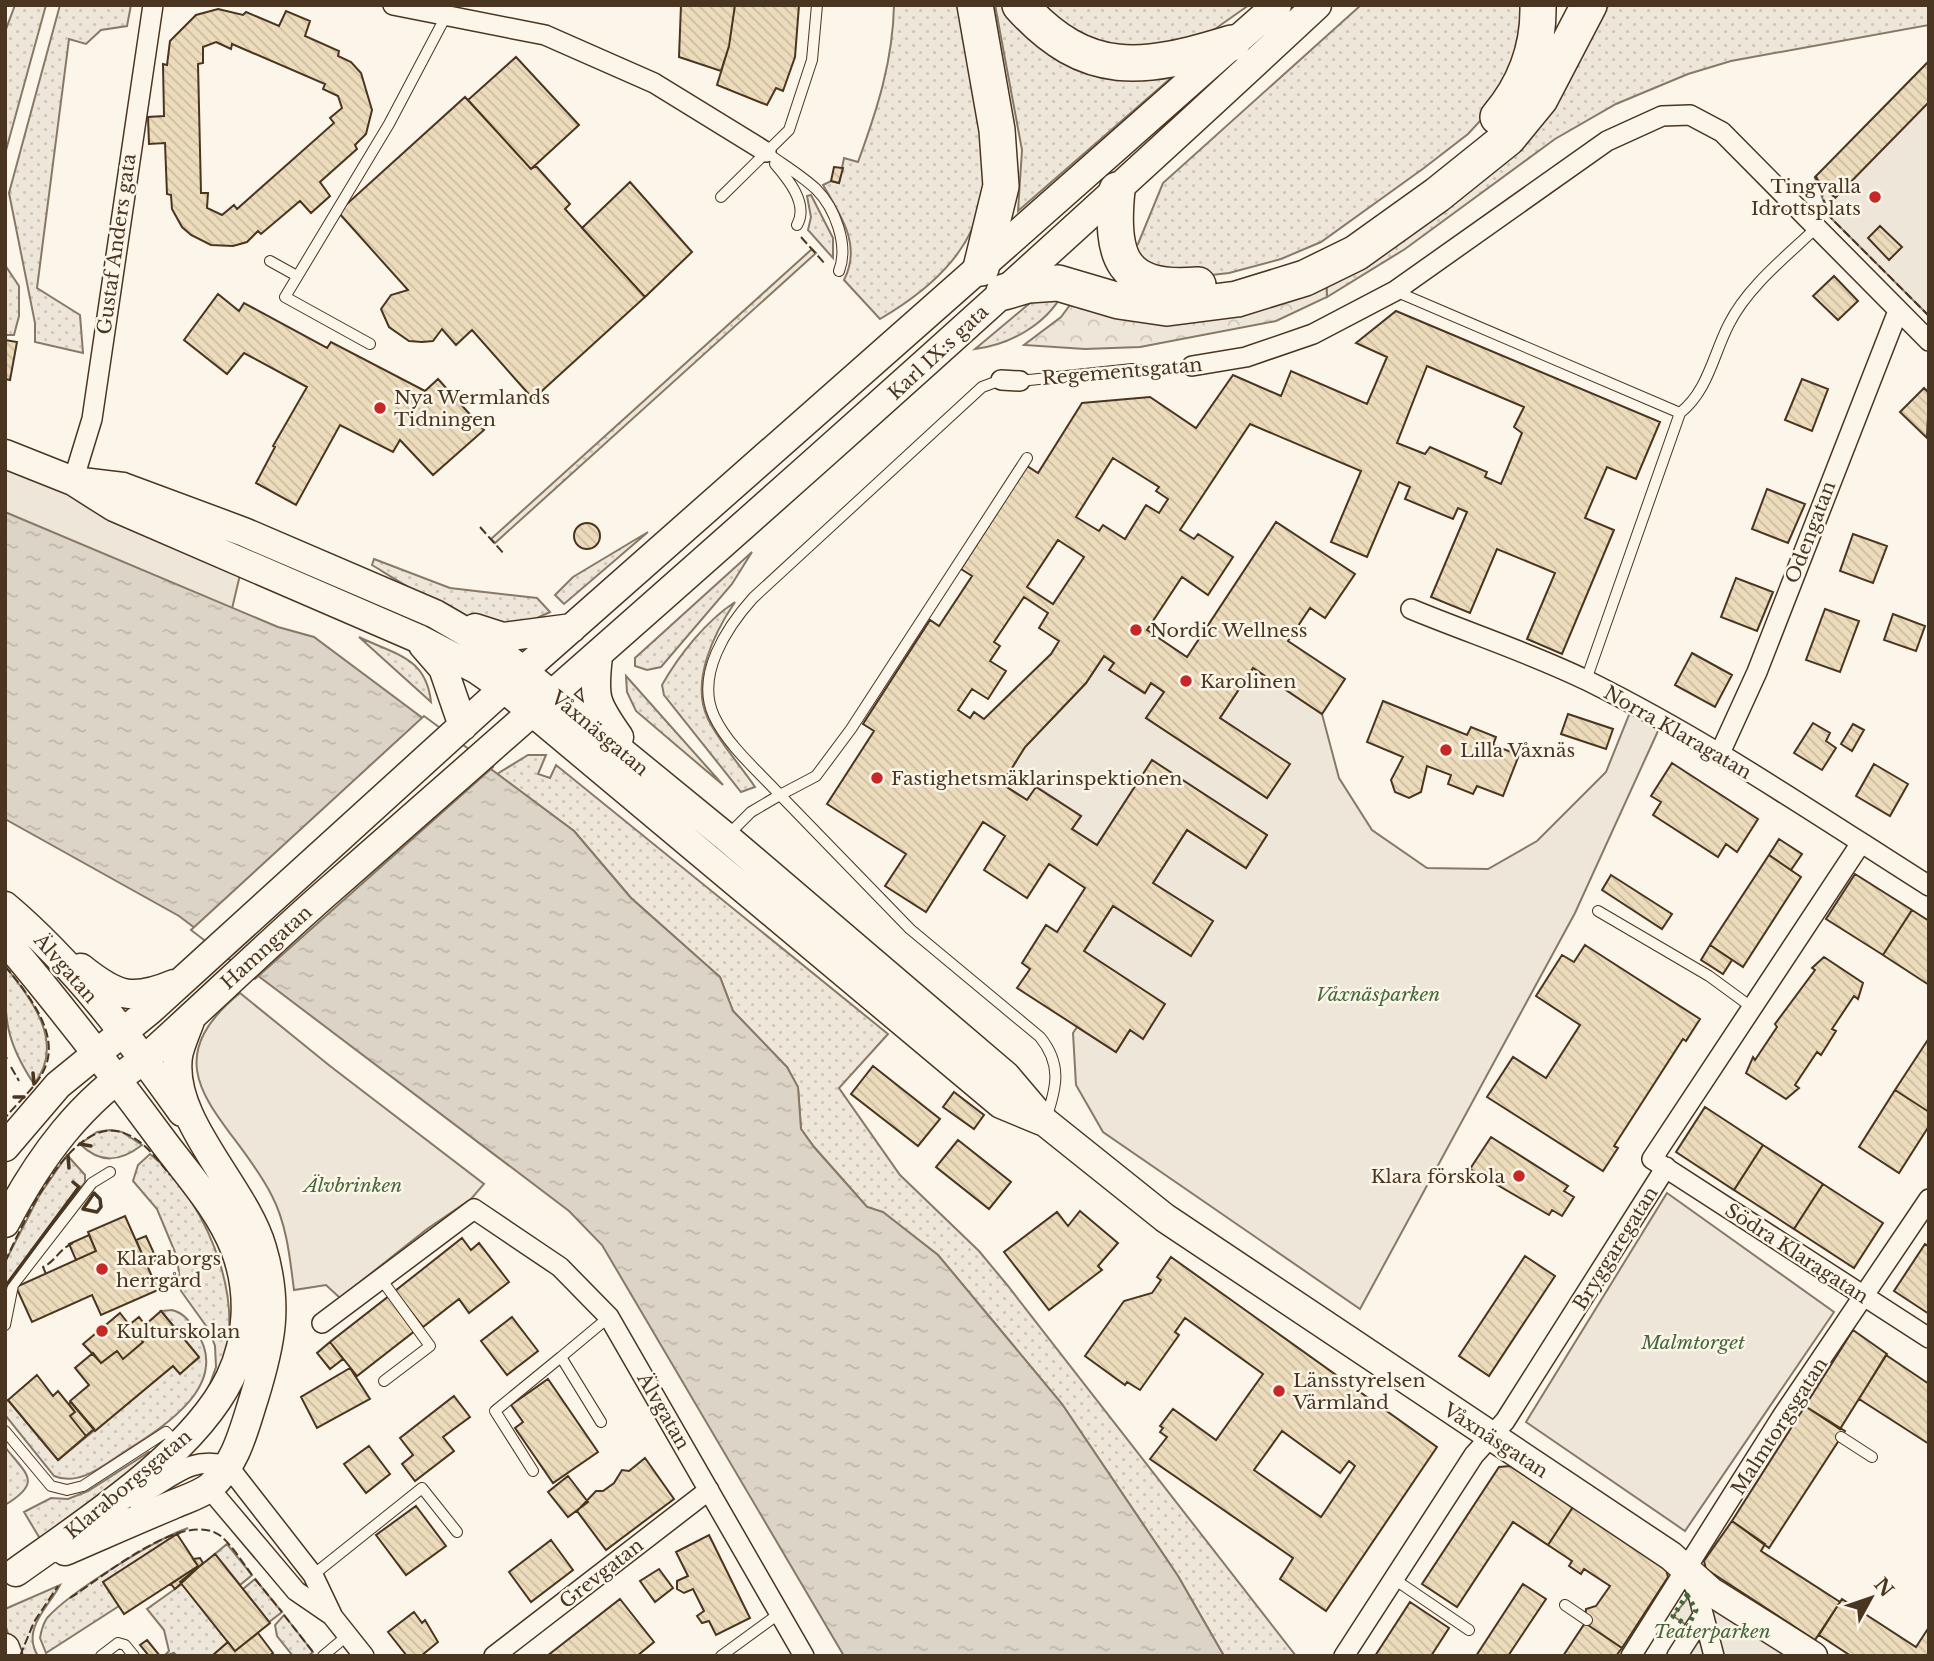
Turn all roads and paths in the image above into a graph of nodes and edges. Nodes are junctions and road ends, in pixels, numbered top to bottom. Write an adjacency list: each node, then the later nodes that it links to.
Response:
1 (153, 5): 29 (street, Gustaf Anders gata)
2 (393, 5): 10 (street)
3 (817, 5): 12 (lane)
4 (975, 5): 20 (highway)
5 (1020, 5): 11 (highway)
6 (1277, 5): 11 (street, Karl IX:s gata)
7 (1317, 5): 13 (street, Karl IX:s gata)
8 (1538, 5): 13 (highway)
9 (1589, 5): 20 (highway)
10 (447, 14): 12 (street); 19 (lane)
11 (1232, 43): 20 (street, Karl IX:s gata)
12 (766, 152): 14 (lane); 15 (lane); 18 (lane)
13 (1117, 190): 20 (street, Karl IX:s gata)
14 (721, 197)
15 (797, 225)
16 (1817, 227): 21 (street, Regementsgatan); 22 (street, Regementsgatan); 26 (lane)
17 (270, 261): 19 (lane)
18 (839, 271)
19 (297, 276): 24 (lane)
20 (992, 280): 32 (street, Karl IX:s gata); 34 (street, Karl IX:s gata)
21 (1395, 291): 25 (street, Regementsgatan); 26 (lane)
22 (1898, 311): 23 (street, Regementsgatan); 40 (street, Odengatan)
23 (1929, 341)
24 (370, 344)
25 (1192, 366): 42 (lane, Regementsgatan)
26 (1680, 413): 36 (lane)
27 (5, 454): 29 (street, Våxnäsgatan)
28 (1027, 458): 42 (lane)
29 (73, 481): 31 (street, Våxnäsgatan); 33 (street, Våxnäsgatan)
30 (1411, 609): 36 (street, Norra Klaragatan)
31 (435, 614): 32 (street); 35 (street, Våxnäsgatan)
32 (572, 628): 35 (street, Karl IX:s gata)
33 (417, 638): 35 (street, Våxnäsgatan); 39 (street)
34 (598, 656): 37 (street, Karl IX:s gata); 41 (street)
35 (514, 680): 37 (street, Våxnäsgatan); 38 (street, Våxnäsgatan); 39 (street, Hamngatan)
36 (1586, 680): 40 (street, Norra Klaragatan)
37 (555, 695): 38 (street, Hamngatan); 41 (street, Våxnäsgatan)
38 (533, 714): 52 (street, Hamngatan); 54 (street, Våxnäsgatan)
39 (463, 726): 50 (street, Hamngatan)
40 (1720, 753): 44 (street, Norra Klaragatan)
41 (638, 763): 43 (street, Våxnäsgatan)
42 (780, 795): 43 (lane); 54 (lane, Regementsgatan)
43 (726, 837): 54 (street, Våxnäsgatan)
44 (1861, 843): 45 (street, Norra Klaragatan); 51 (street, Bryggaregatan)
45 (1929, 886)
46 (5, 906): 49 (street, Älvgatan)
47 (1598, 911): 51 (lane)
48 (5, 940): 53 (street, Älvgatan)
49 (46, 940): 50 (street); 53 (street, Älvgatan)
50 (192, 972): 53 (street, Hamngatan)
51 (1750, 1006): 57 (street, Bryggaregatan)
52 (190, 1018): 53 (street, Hamngatan); 55 (street, Klaraborgsgatan)
53 (120, 1056): 55 (street); 56 (street, Hamngatan); 60 (street, Hamngatan); 73 (street, Klaraborgsgatan)
54 (1045, 1122): 71 (street, Våxnäsgatan)
55 (195, 1131): 75 (street, Klaraborgsgatan)
56 (5, 1147)
57 (1666, 1167): 62 (street, Södra Klaragatan); 71 (street, Bryggaregatan)
58 (110, 1172): 65 (lane)
59 (1929, 1199): 62 (street, Malmtorgsgatan)
60 (5, 1223)
61 (381, 1279): 63 (street, Älvgatan); 64 (street); 68 (lane)
62 (1864, 1297): 66 (street, Södra Klaragatan); 81 (street, Malmtorgsgatan)
63 (609, 1317): 67 (lane); 78 (street, Älvgatan)
64 (322, 1323)
65 (5, 1325)
66 (1929, 1338)
67 (561, 1357): 69 (lane); 76 (lane)
68 (384, 1381)
69 (601, 1422)
70 (5, 1431): 73 (lane)
71 (1492, 1437): 81 (street, Våxnäsgatan); 84 (street, Bryggaregatan)
72 (1841, 1437): 74 (lane)
73 (178, 1446): 79 (street, Klaraborgsgatan)
74 (1872, 1457)
75 (228, 1466): 77 (street, Klaraborgsgatan); 79 (street); 83 (street)
76 (533, 1471)
77 (209, 1488): 82 (street, Klaraborgsgatan); 87 (street)
78 (709, 1490): 86 (street, Älvgatan); 99 (street, Grevgatan)
79 (90, 1518): 82 (street, Klaraborgsgatan)
80 (457, 1532): 83 (lane)
81 (1688, 1571): 88 (street); 93 (street, Malmtorgsgatan); 105 (street, Våxnäsgatan)
82 (11, 1575)
83 (313, 1575): 87 (street)
84 (1394, 1579): 90 (lane); 102 (street, Bryggaregatan)
85 (1565, 1605): 89 (lane)
86 (780, 1614): 100 (lane); 101 (street, Älvgatan)
87 (333, 1617): 91 (street)
88 (1702, 1617): 103 (street); 104 (street)
89 (1587, 1620)
90 (1469, 1630)
91 (348, 1635): 97 (lane); 98 (street)
92 (5, 1648): 94 (street)
93 (1634, 1651)
94 (8, 1656)
95 (101, 1656): 96 (lane)
96 (134, 1656)
97 (323, 1656)
98 (364, 1656)
99 (494, 1656)
100 (721, 1656)
101 (804, 1656)
102 (1344, 1656)
103 (1676, 1656)
104 (1714, 1656)
105 (1813, 1656)

